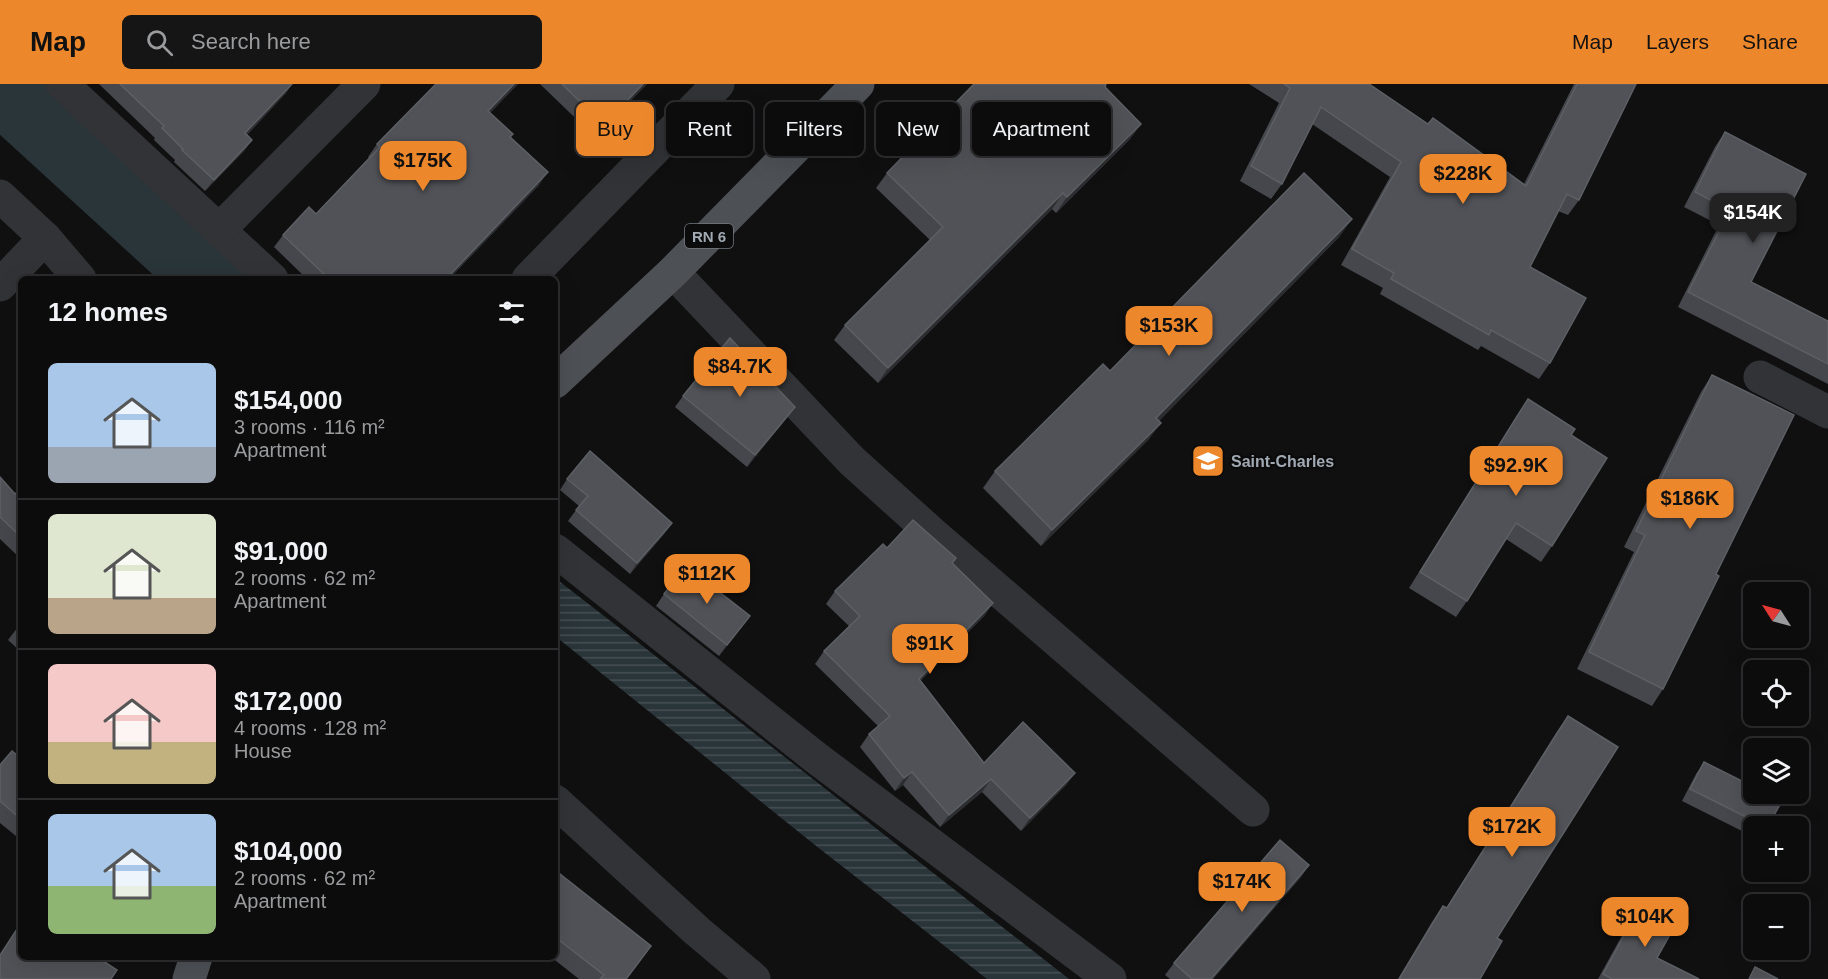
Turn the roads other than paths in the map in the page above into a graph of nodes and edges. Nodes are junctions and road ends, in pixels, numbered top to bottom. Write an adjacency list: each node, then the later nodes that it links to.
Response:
1 (62, 84): 6 (street)
2 (364, 84): 6 (street)
3 (718, 84): 11 (street)
4 (858, 84): 8 (main road, RN 6)
5 (0, 196): 7 (street)
6 (219, 230): 10 (street)
7 (45, 238): 9 (street); 12 (street)
8 (673, 272): 14 (main road, RN 6); 18 (street)
9 (77, 276)
10 (269, 276)
11 (531, 276)
12 (0, 285)
13 (1760, 377): 15 (street)
14 (558, 379)
15 (1828, 412)
16 (558, 552): 22 (street)
17 (558, 804): 21 (street)
18 (1253, 810)
19 (195, 960): 20 (main road)
20 (189, 979)
21 (754, 979)
22 (1110, 979)

